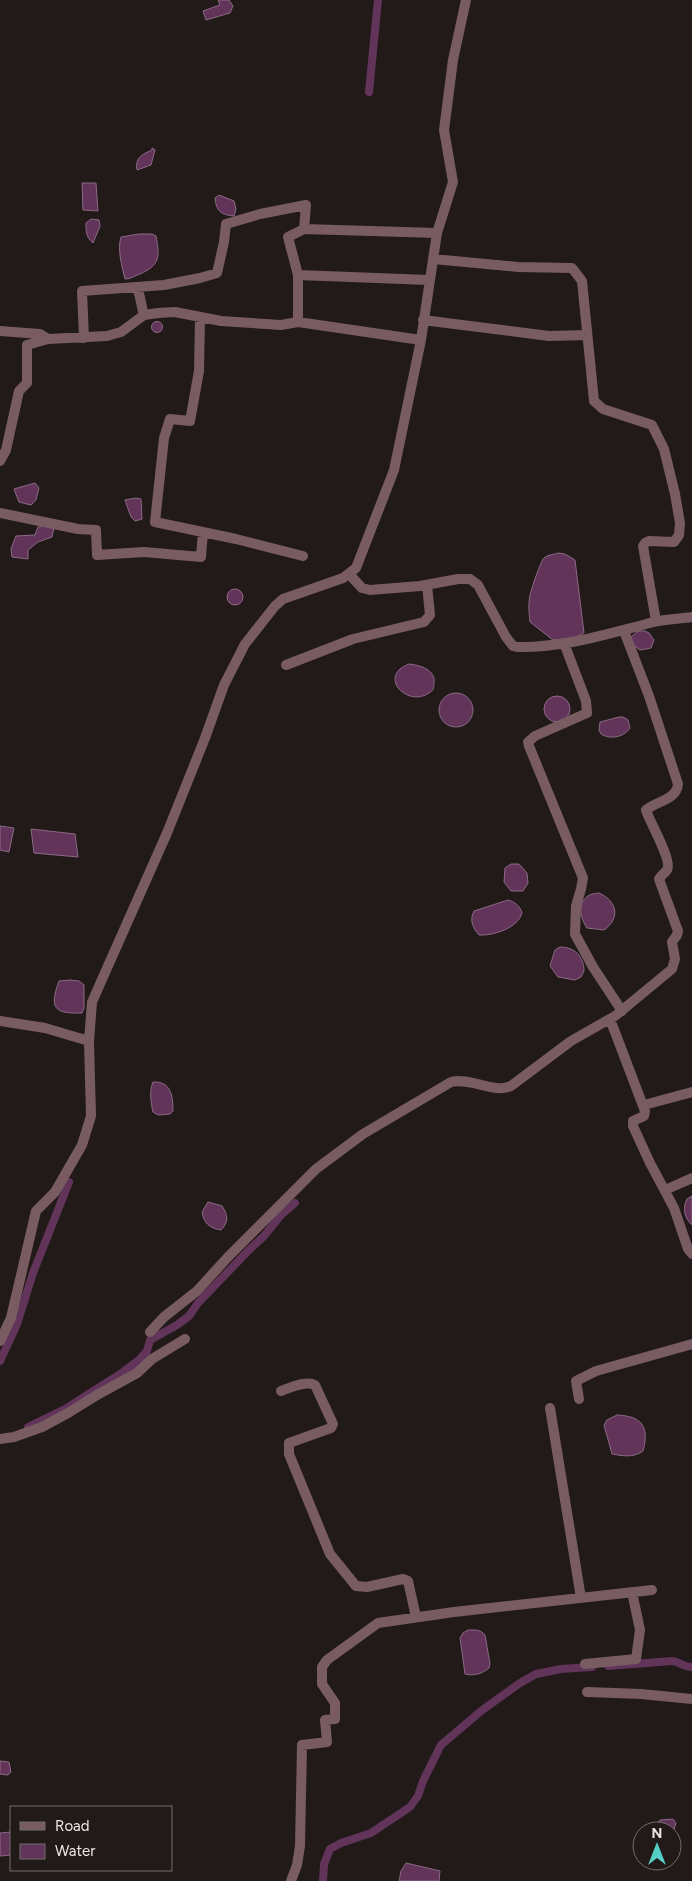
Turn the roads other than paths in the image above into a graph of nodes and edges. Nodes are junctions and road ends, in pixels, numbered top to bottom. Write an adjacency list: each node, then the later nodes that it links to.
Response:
1 (466, 0): 3 (street)
2 (304, 229): 3 (street); 5 (street); 7 (street)
3 (437, 233): 4 (street)
4 (433, 259): 6 (street); 13 (street)
5 (298, 275): 6 (street); 11 (street)
6 (429, 280): 10 (street)
7 (137, 288): 8 (street); 14 (street)
8 (144, 315): 9 (street); 14 (street)
9 (200, 318): 11 (street); 19 (street)
10 (423, 320): 13 (street); 16 (street)
11 (298, 322): 16 (street)
12 (0, 331): 15 (street)
13 (587, 335): 24 (street)
14 (84, 338): 15 (street)
15 (48, 339): 17 (street)
16 (421, 340): 21 (street)
17 (0, 461)
18 (0, 513): 19 (street)
19 (203, 532): 20 (street)
20 (303, 556)
21 (352, 577): 22 (street); 31 (street)
22 (427, 585): 26 (street); 27 (street)
23 (692, 616): 24 (street)
24 (656, 621): 25 (street)
25 (624, 631): 26 (street); 28 (street)
26 (564, 643): 28 (street)
27 (286, 665)
28 (622, 1011): 29 (street)
29 (610, 1019): 33 (street); 37 (street)
30 (0, 1021): 31 (street)
31 (89, 1041): 39 (street)
32 (692, 1092): 33 (street)
33 (644, 1105): 35 (street)
34 (692, 1178): 35 (street)
35 (664, 1190): 36 (street)
36 (692, 1254)
37 (150, 1332)
38 (185, 1339): 44 (street)
39 (0, 1341)
40 (692, 1344): 42 (street)
41 (281, 1391): 48 (street)
42 (579, 1399)
43 (550, 1408): 47 (street)
44 (0, 1439)
45 (652, 1590): 46 (street)
46 (632, 1592): 47 (street); 49 (street)
47 (581, 1598): 48 (street)
48 (416, 1617): 52 (street)
49 (585, 1664)
50 (587, 1692): 51 (street)
51 (692, 1700)
52 (291, 1881)

